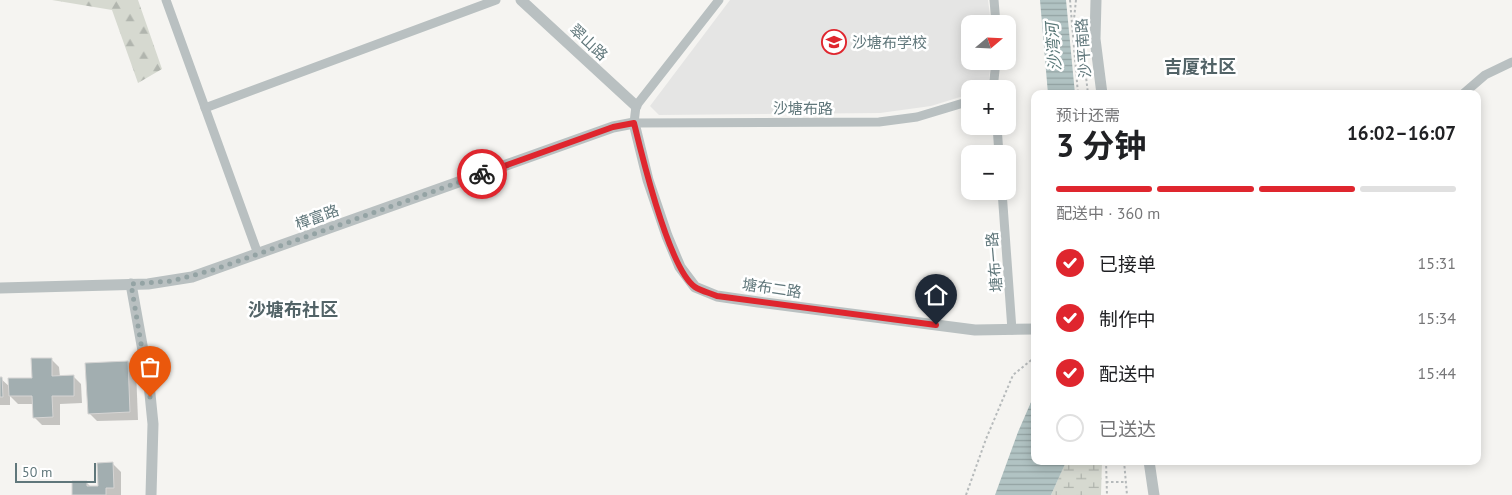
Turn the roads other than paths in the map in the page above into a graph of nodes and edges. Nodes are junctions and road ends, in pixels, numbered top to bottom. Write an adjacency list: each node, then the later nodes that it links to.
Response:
1 (166, 0): 13 (street)
2 (496, 0): 13 (street)
3 (521, 0): 12 (street, 翠山路)
4 (719, 0): 12 (street)
5 (994, 0): 7 (street)
6 (1096, 0): 9 (street, 沙平南路)
7 (995, 15)
8 (1512, 62): 10 (street)
9 (1101, 90)
10 (1468, 90)
11 (961, 104): 14 (street, 沙塘布路)
12 (636, 106): 14 (street)
13 (205, 108): 16 (street)
14 (634, 123): 16 (street, 樟富路); 20 (street, 塘布二路)
15 (1003, 200): 20 (street, 塘布一路)
16 (258, 254): 17 (street, 樟富路)
17 (131, 284): 18 (street, 樟富路); 22 (street)
18 (0, 288)
19 (1031, 328): 20 (street, 塘布二路)
20 (1017, 330)
21 (1150, 465): 23 (street)
22 (151, 495)
23 (1154, 495)

